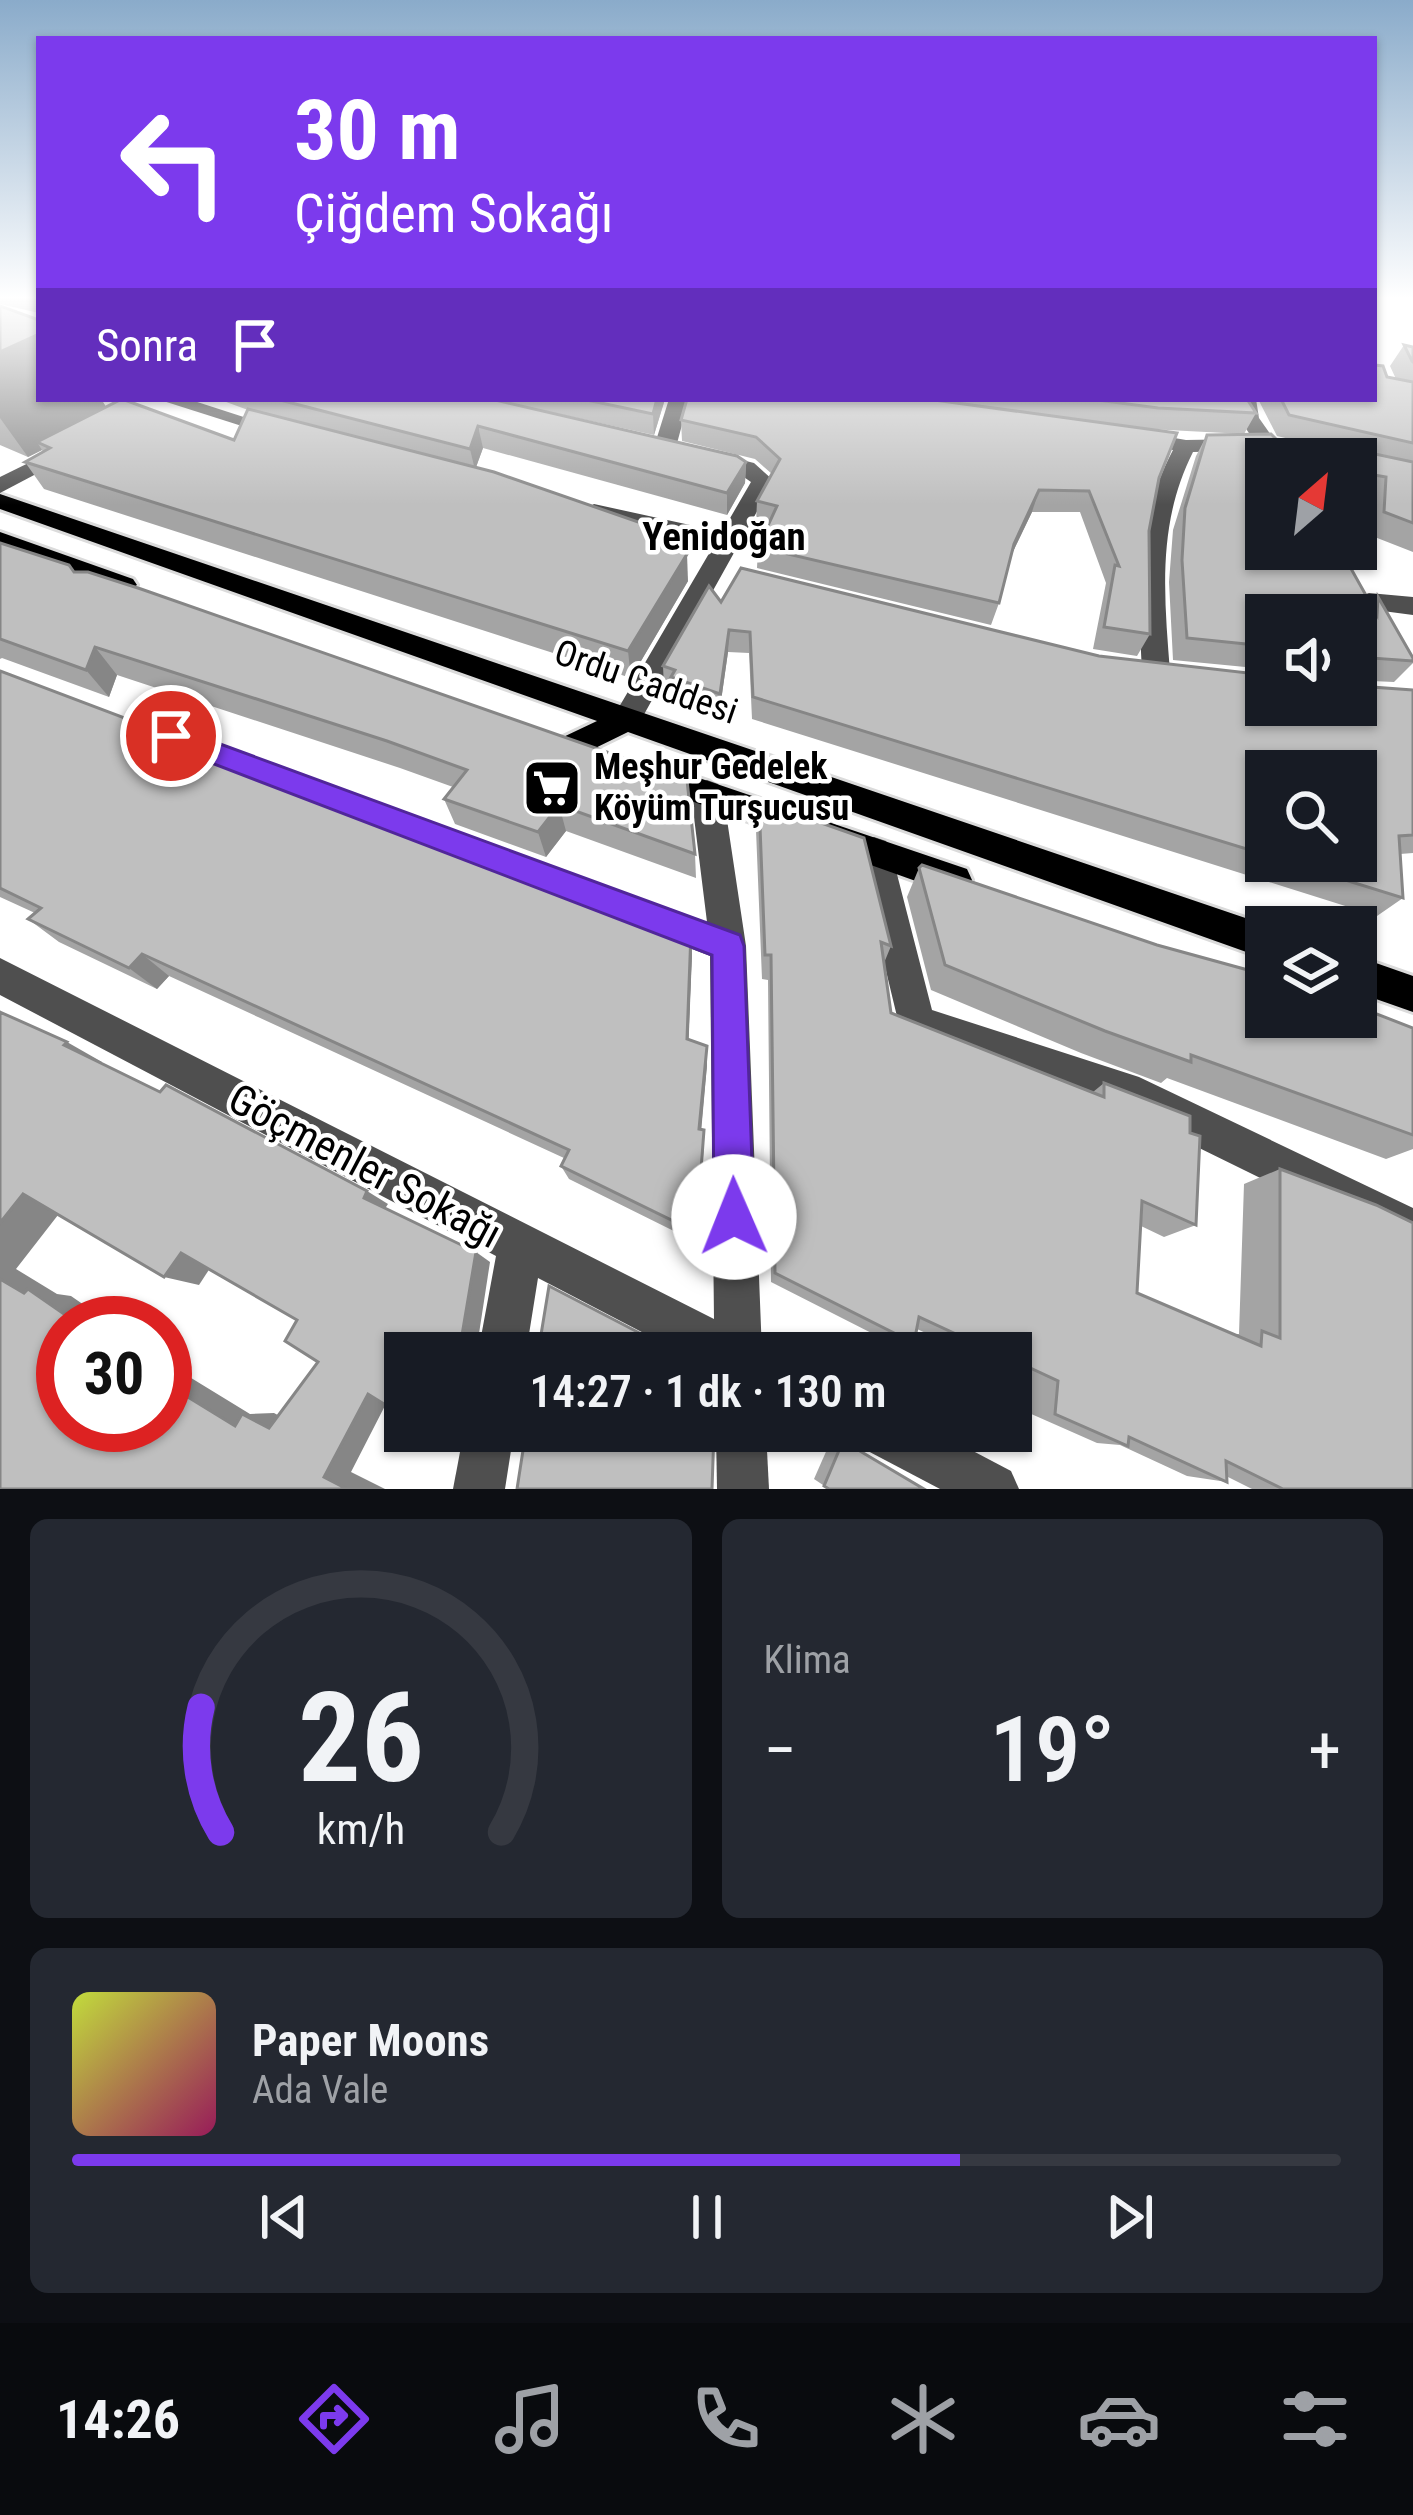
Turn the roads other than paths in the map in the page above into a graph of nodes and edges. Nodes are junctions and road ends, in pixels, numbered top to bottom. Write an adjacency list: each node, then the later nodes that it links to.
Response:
1 (677, 402): 13 (street)
2 (1246, 402): 6 (street)
3 (157, 403): 5 (street)
4 (1120, 435): 8 (street)
5 (303, 438)
6 (1267, 438)
7 (81, 443): 10 (street)
8 (1186, 446): 9 (street); 19 (street)
9 (1245, 449)
10 (0, 486)
11 (0, 502): 20 (main road, Ordu Caddesi)
12 (565, 503): 13 (street)
13 (729, 541): 20 (street)
14 (13, 544): 15 (street); 16 (main road)
15 (0, 566)
16 (155, 596)
17 (1413, 606): 18 (street)
18 (1391, 639)
19 (1124, 669)
20 (627, 718): 22 (main road); 27 (main road, Ordu Caddesi)
21 (538, 735): 22 (main road)
22 (569, 747): 23 (main road)
23 (707, 793): 24 (main road); 28 (street)
24 (874, 851): 25 (main road); 32 (street)
25 (983, 890)
26 (618, 905): 28 (street)
27 (1245, 935)
28 (728, 946): 36 (street)
29 (0, 976): 33 (street, Göçmenler Sokağı)
30 (1377, 981): 31 (main road)
31 (1413, 994)
32 (1413, 1231)
33 (520, 1247): 34 (street); 35 (street, Göçmenler Sokağı)
34 (506, 1332)
35 (692, 1332)
36 (735, 1332)
37 (485, 1452): 40 (street)
38 (742, 1452): 41 (street)
39 (922, 1452): 42 (street)
40 (479, 1489)
41 (743, 1489)
42 (993, 1489)

